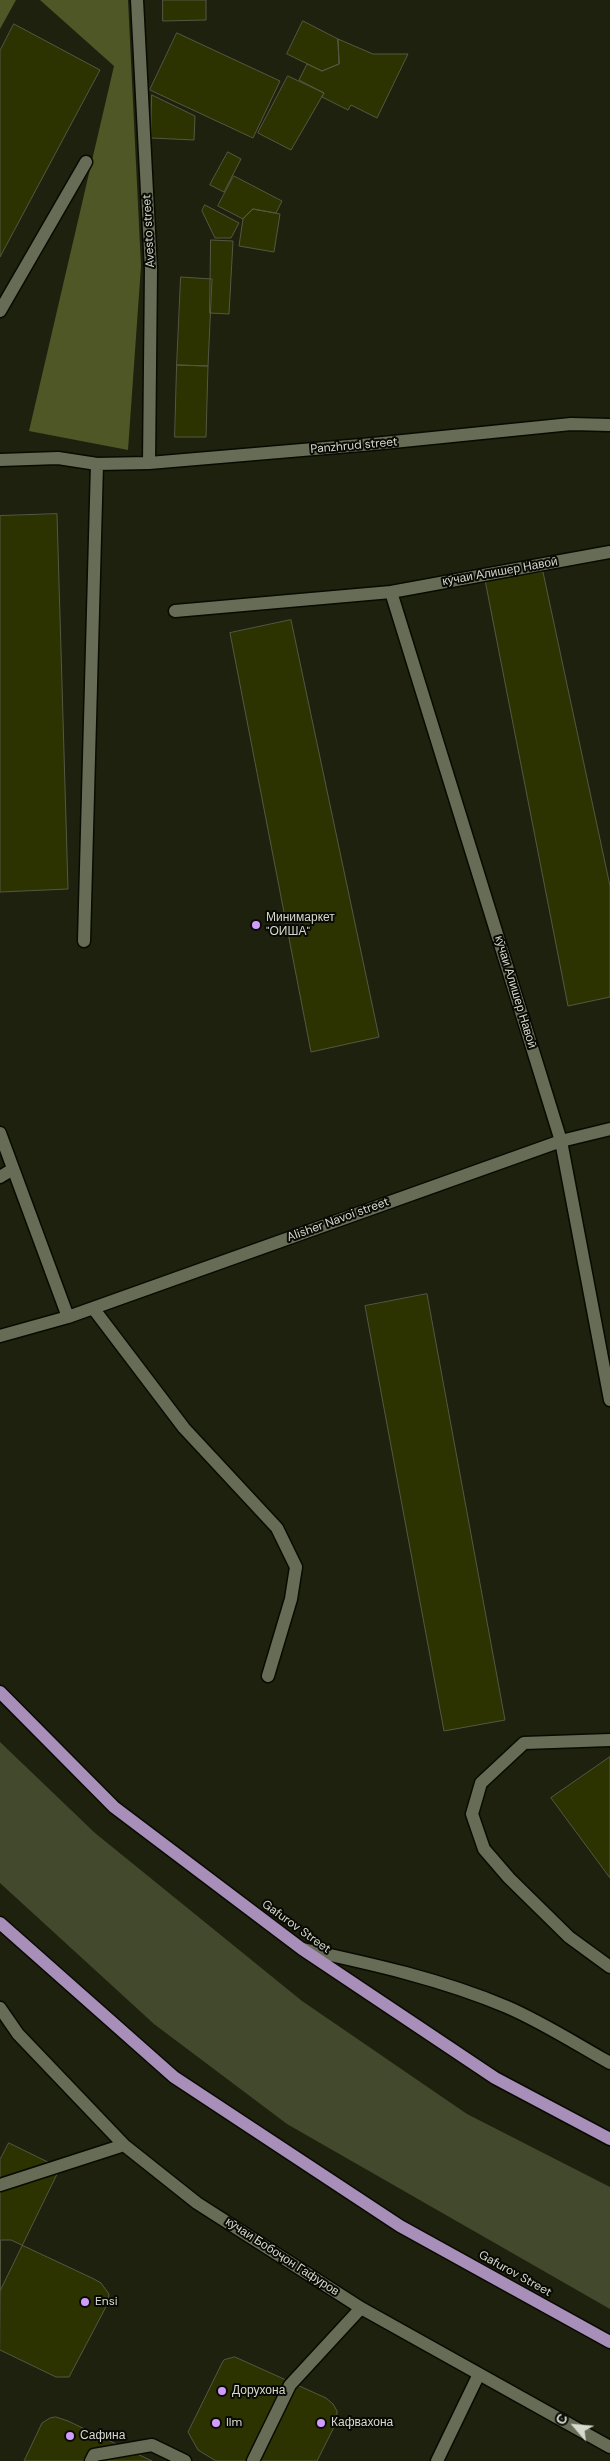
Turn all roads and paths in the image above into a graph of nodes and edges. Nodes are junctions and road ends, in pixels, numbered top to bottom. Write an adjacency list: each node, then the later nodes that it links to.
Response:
1 (137, 0): 6 (street, Avesto street)
2 (86, 162): 3 (street)
3 (0, 311)
4 (610, 425): 6 (street, Panzhrud street)
5 (0, 460): 7 (street, Panzhrud street)
6 (149, 463): 7 (street, Panzhrud street)
7 (97, 464): 11 (street)
8 (610, 552): 9 (street, кӯчаи Алишер Навоӣ)
9 (391, 592): 10 (street, кӯчаи Алишер Навоӣ); 14 (street, кӯчаи Алишер Навоӣ)
10 (175, 611)
11 (84, 940)
12 (610, 1129): 14 (street, Alisher Navoi street)
13 (0, 1133): 15 (street)
14 (561, 1141): 17 (street, Alisher Navoi street); 20 (street, кӯчаи Алишер Навоӣ)
15 (13, 1169): 16 (street); 18 (street)
16 (0, 1177)
17 (93, 1308): 18 (street, Alisher Navoi street); 21 (street)
18 (68, 1317): 19 (street, Alisher Navoi street)
19 (0, 1336)
20 (610, 1400)
21 (268, 1676)
22 (0, 1692): 25 (main road, Gafurov Street)
23 (610, 1740): 26 (street)
24 (0, 1923): 33 (main road, Gafurov Street)
25 (302, 1950): 28 (street); 29 (main road, Gafurov Street)
26 (610, 1967)
27 (0, 2008): 30 (street, кӯчаи Бобоҷон Гафуров)
28 (610, 2063)
29 (610, 2139)
30 (124, 2145): 31 (street); 32 (street, кӯчаи Бобоҷон Гафуров)
31 (0, 2185)
32 (361, 2308): 34 (street, кӯчаи Бобоҷон Гафуров); 38 (street)
33 (610, 2342)
34 (479, 2374): 35 (street, кӯчаи Бобоҷон Гафуров); 39 (street)
35 (610, 2446)
36 (91, 2461): 37 (street)
37 (185, 2461)
38 (253, 2461)
39 (437, 2461)

